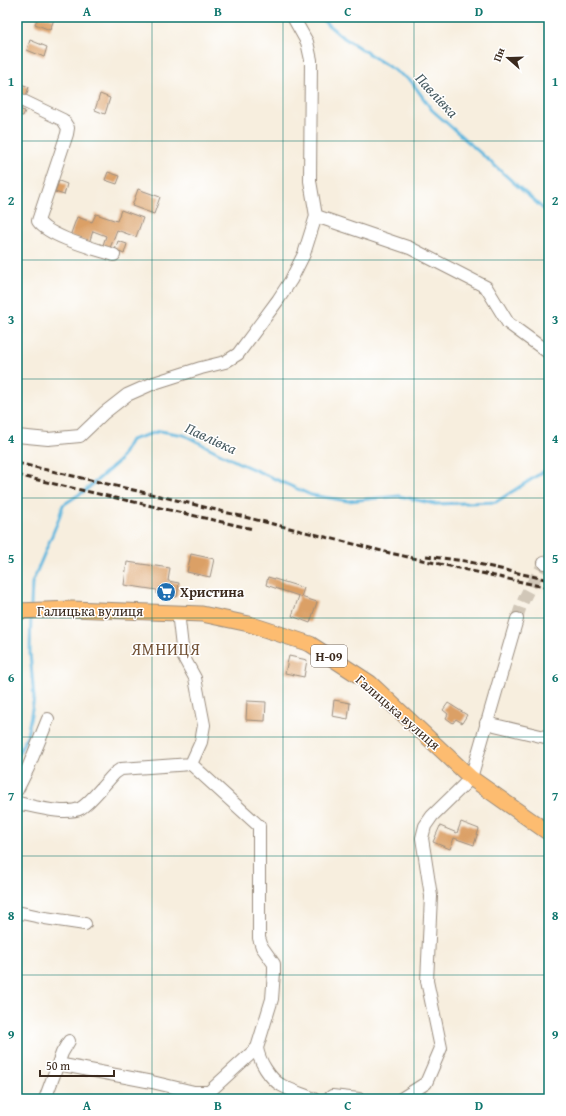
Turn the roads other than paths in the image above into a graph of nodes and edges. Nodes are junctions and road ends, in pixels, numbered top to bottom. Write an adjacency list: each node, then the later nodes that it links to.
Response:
1 (293, 17): 3 (street)
2 (17, 98): 4 (street)
3 (316, 216): 5 (street); 6 (street)
4 (114, 255)
5 (549, 353)
6 (17, 436)
7 (17, 611): 8 (main road, Галицька вулиця / Н-09)
8 (178, 612): 13 (street); 14 (main road, Галицька вулиця / Н-09)
9 (517, 619): 11 (street)
10 (48, 719): 15 (street)
11 (486, 723): 12 (street); 14 (street)
12 (549, 738)
13 (191, 764): 16 (street); 21 (street)
14 (471, 778): 17 (main road, Галицька вулиця / Н-09); 27 (street)
15 (17, 790)
16 (17, 803)
17 (549, 833)
18 (17, 912): 19 (street)
19 (85, 924)
20 (69, 1041): 22 (street)
21 (257, 1048): 22 (street); 24 (street)
22 (58, 1064): 23 (street)
23 (44, 1099)
24 (314, 1099)
25 (328, 1099): 26 (street)
26 (359, 1099)
27 (401, 1099)

